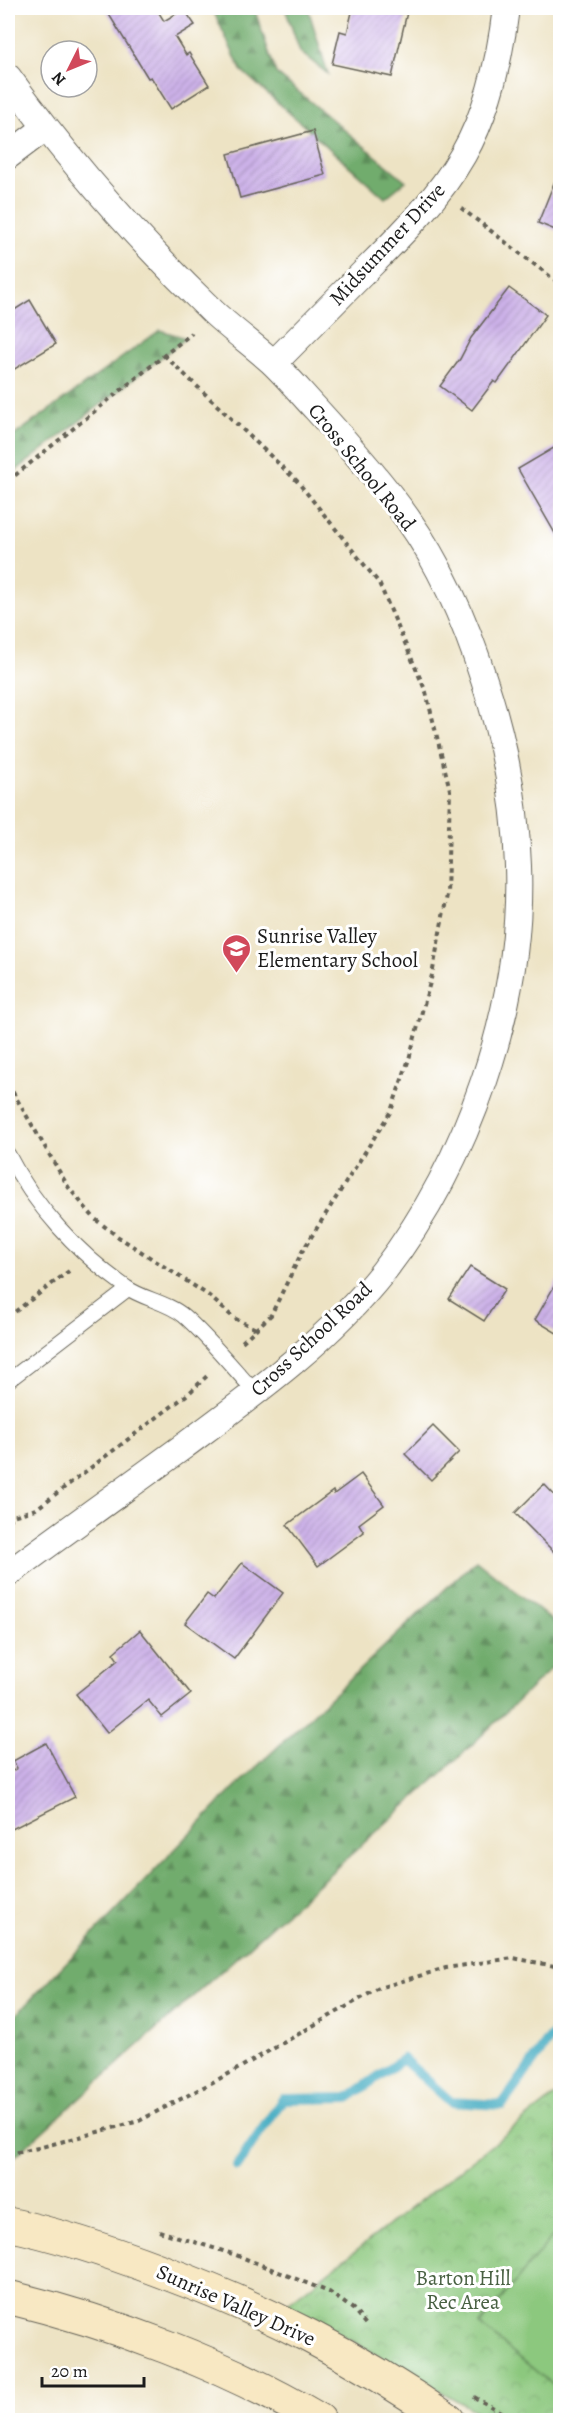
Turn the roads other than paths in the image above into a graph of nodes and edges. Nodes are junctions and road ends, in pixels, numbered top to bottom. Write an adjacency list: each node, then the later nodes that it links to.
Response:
1 (506, 8): 5 (street, Midsummer Drive)
2 (8, 77): 3 (street, Cross School Road)
3 (45, 128): 4 (street); 5 (street, Cross School Road)
4 (8, 156)
5 (274, 363): 9 (street, Cross School Road)
6 (8, 1154): 7 (lane)
7 (128, 1289): 8 (lane); 9 (lane)
8 (8, 1381)
9 (256, 1393): 10 (street, Cross School Road)
10 (8, 1574)
11 (8, 2224): 14 (main road, Sunrise Valley Drive)
12 (8, 2297): 13 (main road)
13 (319, 2421)
14 (448, 2421)

